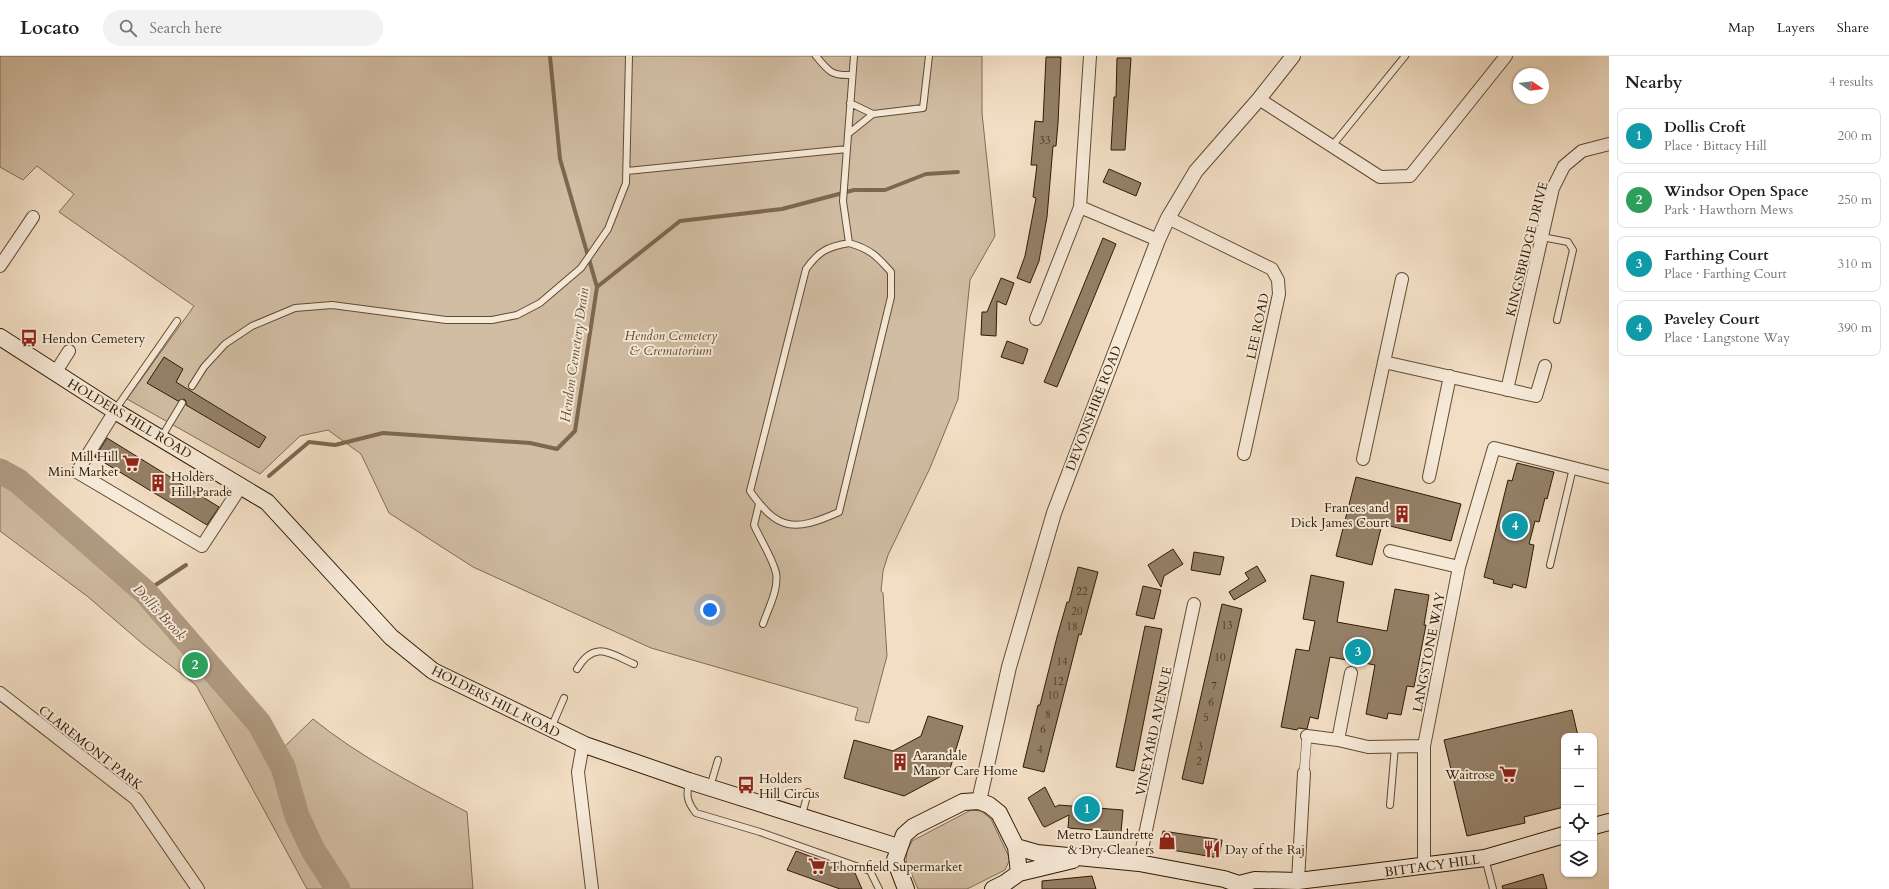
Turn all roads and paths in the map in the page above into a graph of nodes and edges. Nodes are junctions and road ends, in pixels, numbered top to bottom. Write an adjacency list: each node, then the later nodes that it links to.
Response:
1 (629, 56): 17 (lane)
2 (816, 56): 9 (lane)
3 (854, 56): 9 (lane)
4 (929, 56): 12 (lane)
5 (1090, 56): 18 (street)
6 (1293, 56): 10 (street, DEVONSHIRE ROAD)
7 (1405, 56): 15 (lane)
8 (1506, 56): 15 (street)
9 (852, 75): 11 (lane)
10 (1259, 99): 15 (street); 20 (street, DEVONSHIRE ROAD)
11 (850, 102): 12 (lane); 13 (lane)
12 (873, 114): 13 (lane)
13 (848, 134): 16 (lane)
14 (1609, 144): 21 (street, KINGSBRIDGE DRIVE)
15 (1332, 146)
16 (847, 149): 17 (lane); 23 (lane)
17 (627, 171): 35 (lane)
18 (1080, 207): 22 (street); 26 (street)
19 (33, 217): 24 (street)
20 (1168, 218): 22 (street, DEVONSHIRE ROAD); 40 (street, LEE ROAD)
21 (1542, 237): 27 (lane); 36 (street, KINGSBRIDGE DRIVE)
22 (1158, 240): 68 (street, DEVONSHIRE ROAD)
23 (849, 243): 46 (lane); 46 (lane)
24 (0, 266)
25 (1402, 279): 31 (street)
26 (1036, 319)
27 (1557, 320)
28 (177, 321): 38 (lane)
29 (0, 337): 33 (main road, HOLDERS HILL ROAD)
30 (69, 351): 33 (street)
31 (1384, 362): 34 (street); 41 (street)
32 (1545, 366): 36 (street)
33 (55, 373): 38 (main road, HOLDERS HILL ROAD)
34 (1450, 376): 36 (street); 43 (street)
35 (192, 386)
36 (1507, 390)
37 (182, 403): 39 (lane)
38 (115, 411): 39 (main road, HOLDERS HILL ROAD); 45 (street)
39 (161, 438): 45 (main road, HOLDERS HILL ROAD)
40 (1244, 454)
41 (1362, 459)
42 (1573, 468): 44 (street); 48 (lane); 49 (street, LANGSTONE WAY)
43 (1430, 477)
44 (1609, 477)
45 (242, 486): 57 (main road, HOLDERS HILL ROAD)
46 (759, 504): 51 (lane)
47 (1390, 551): 49 (street)
48 (1550, 565)
49 (1459, 567): 62 (street, LANGSTONE WAY)
50 (1194, 604): 78 (street, VINEYARD AVENUE)
51 (763, 624)
52 (634, 664): 53 (lane)
53 (577, 669)
54 (1351, 673): 59 (street)
55 (0, 693): 83 (street, CLAREMONT PARK)
56 (564, 698): 57 (lane)
57 (550, 729): 60 (main road, HOLDERS HILL ROAD)
58 (1306, 736): 59 (street); 64 (street)
59 (1338, 740): 61 (street)
60 (585, 745): 65 (main road, HOLDERS HILL ROAD); 84 (street)
61 (1395, 746): 62 (street); 69 (lane)
62 (1424, 746): 79 (street, LANGSTONE WAY)
63 (718, 760): 66 (lane)
64 (1304, 773): 81 (street)
65 (689, 781): 66 (main road, HOLDERS HILL ROAD); 85 (lane)
66 (710, 788): 70 (main road, HOLDERS HILL ROAD)
67 (808, 792): 70 (lane)
68 (979, 800): 74 (main road); 75 (main road)
69 (1390, 804)
70 (801, 816): 74 (main road, HOLDERS HILL ROAD)
71 (1609, 822): 72 (main road)
72 (1597, 825)
73 (1561, 836): 77 (main road, BITTACY HILL)
74 (898, 847): 86 (main road)
75 (1016, 847): 76 (main road, BITTACY HILL); 80 (main road)
76 (1084, 857): 78 (main road, BITTACY HILL); 80 (main road, BITTACY HILL)
77 (1485, 858): 79 (main road, BITTACY HILL); 88 (lane)
78 (1139, 863): 82 (main road, BITTACY HILL)
79 (1424, 866): 81 (main road, BITTACY HILL)
80 (1019, 873): 87 (main road)
81 (1298, 881): 82 (main road, BITTACY HILL)
82 (1239, 887)
83 (198, 889)
84 (592, 889)
85 (879, 889)
86 (906, 889)
87 (993, 889)
88 (1493, 889)

